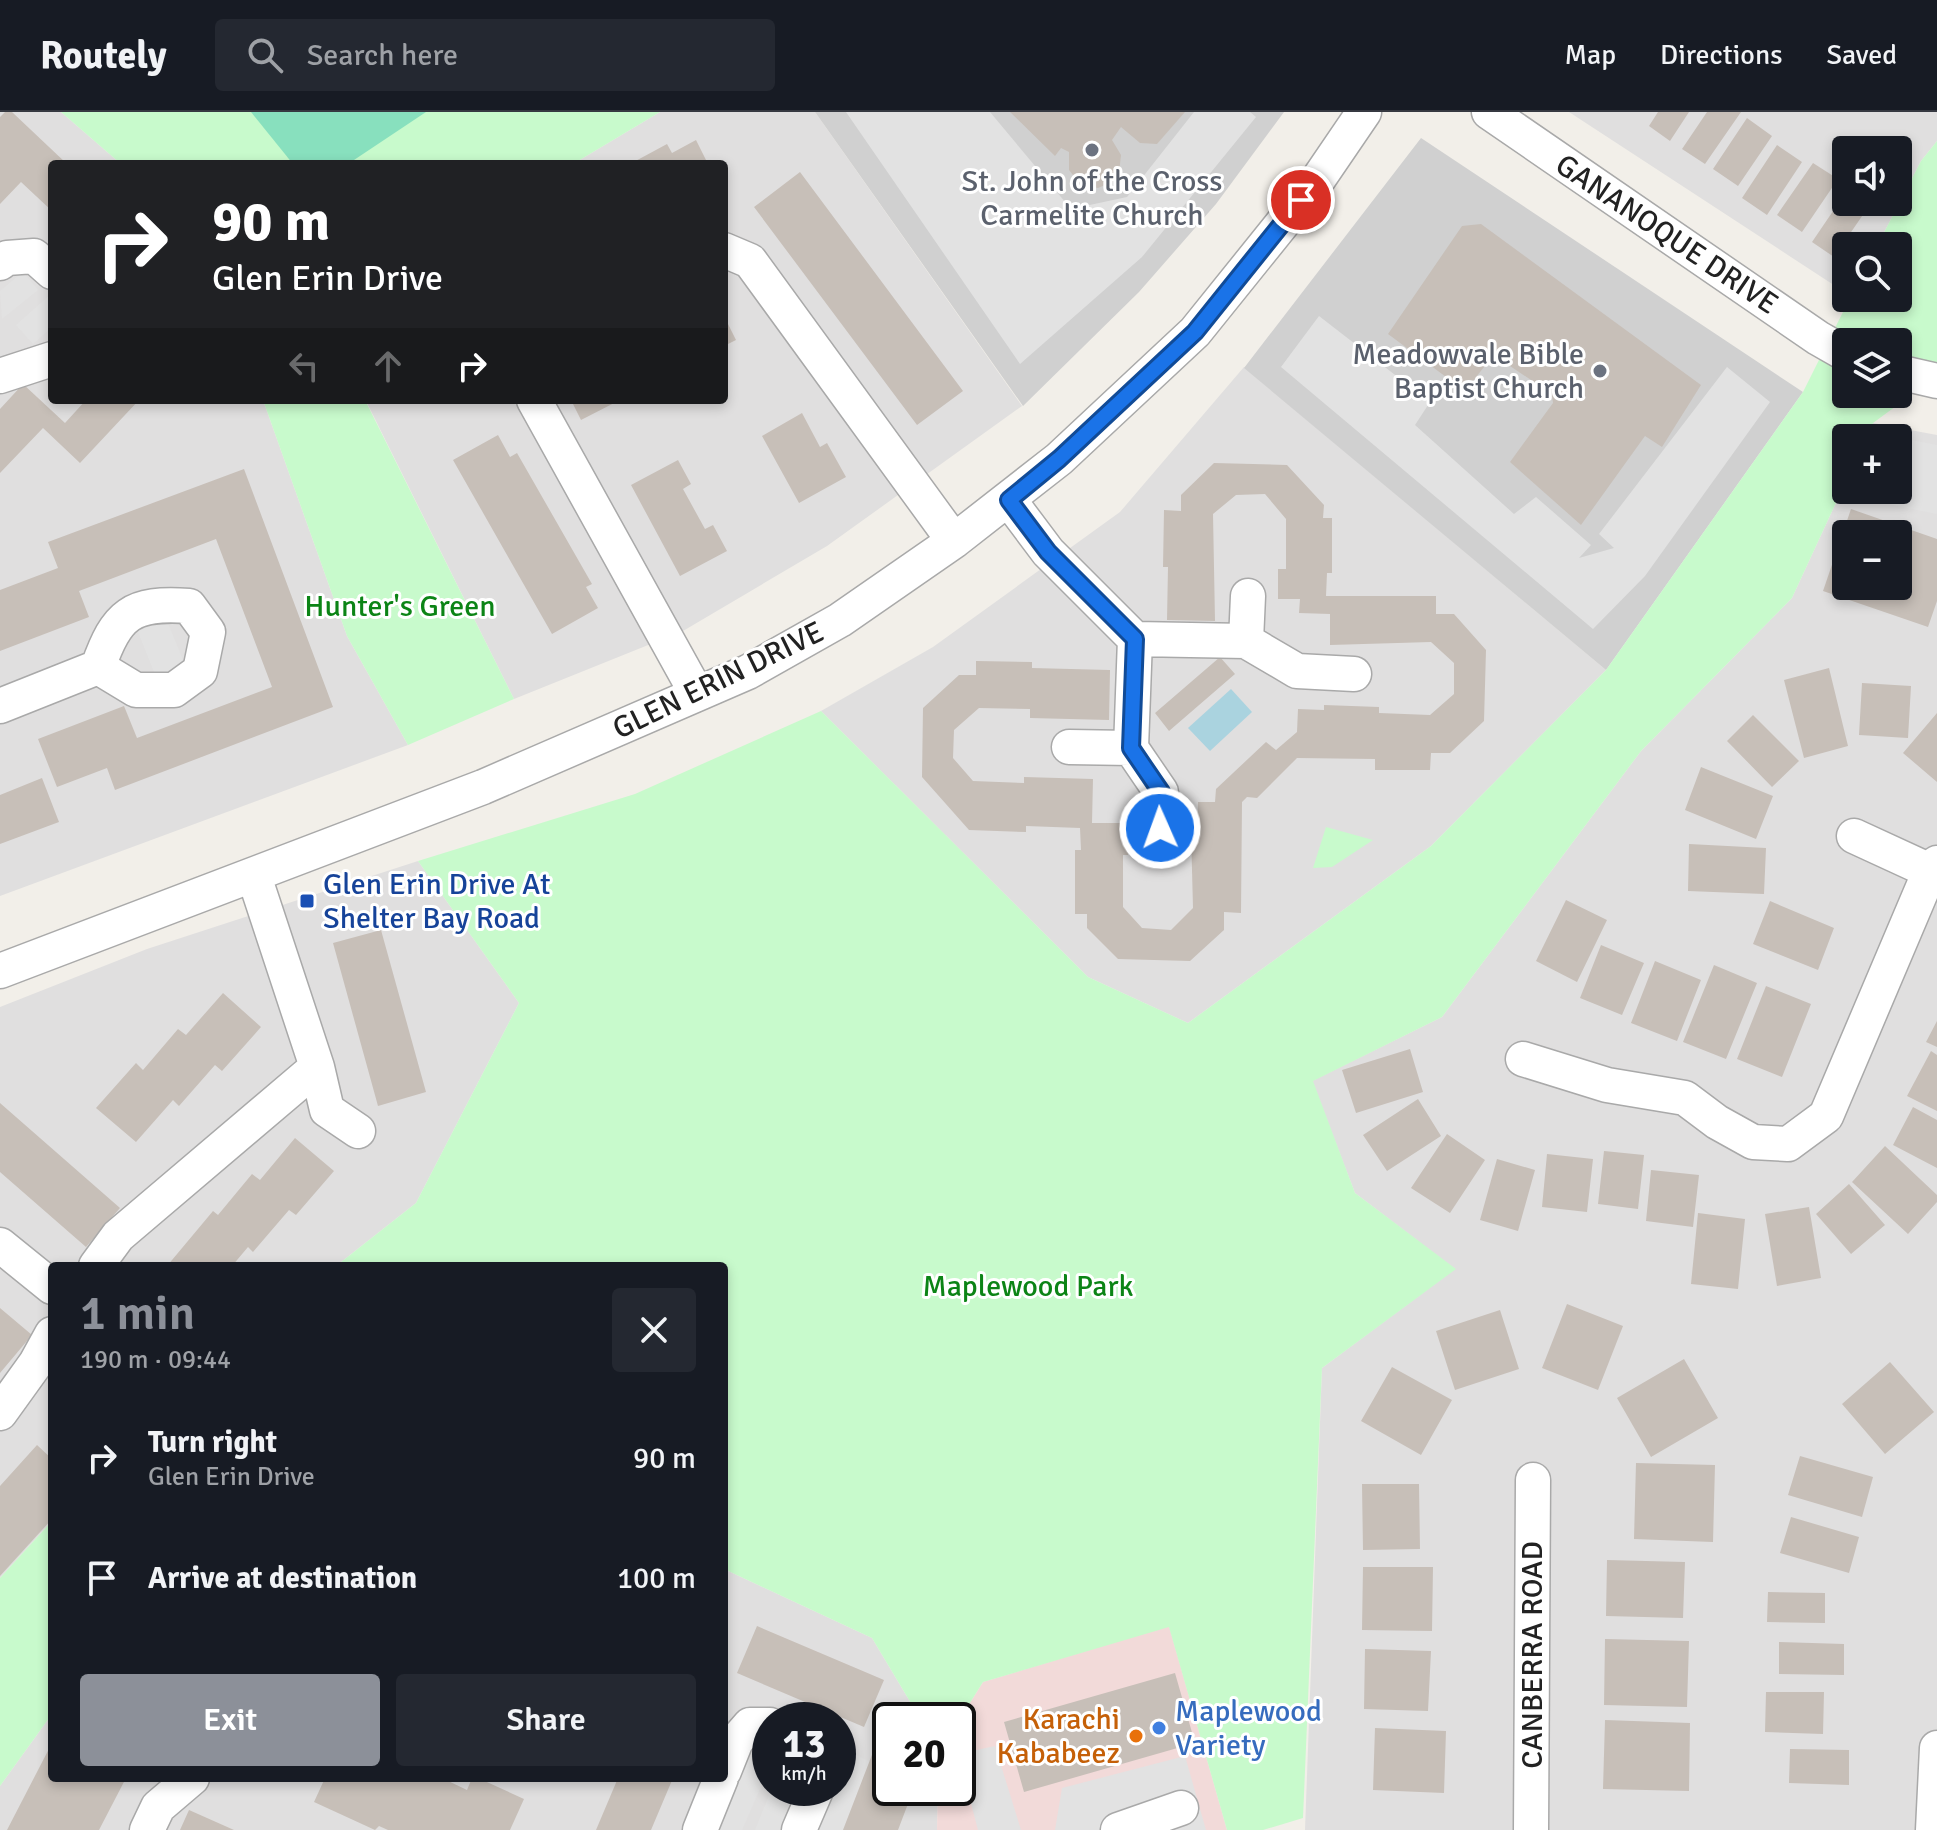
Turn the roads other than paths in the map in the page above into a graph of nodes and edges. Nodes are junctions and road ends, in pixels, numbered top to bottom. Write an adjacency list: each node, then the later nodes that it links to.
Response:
1 (1364, 112): 12 (street, GLEN ERIN DRIVE)
2 (1489, 112): 6 (street, GANANOQUE DRIVE)
3 (728, 252): 13 (street)
4 (0, 263): 5 (street)
5 (48, 268)
6 (1832, 346)
7 (48, 360): 9 (street)
8 (1912, 375): 10 (street)
9 (0, 376)
10 (1937, 381)
11 (536, 404): 19 (street)
12 (1009, 500): 13 (street, GLEN ERIN DRIVE); 15 (street)
13 (954, 541): 19 (street, GLEN ERIN DRIVE)
14 (1248, 596): 16 (street)
15 (1135, 639): 16 (street); 22 (street)
16 (1246, 641): 18 (street)
17 (98, 667): 20 (street)
18 (1354, 674)
19 (697, 694): 26 (street, GLEN ERIN DRIVE)
20 (0, 706)
21 (1069, 747): 22 (street)
22 (1131, 748): 23 (street)
23 (1160, 828)
24 (1854, 836): 25 (street)
25 (1933, 867): 28 (street)
26 (254, 876): 27 (street, GLEN ERIN DRIVE); 29 (street)
27 (0, 971)
28 (1523, 1059)
29 (317, 1067): 30 (street); 32 (street)
30 (358, 1131)
31 (0, 1245): 33 (street)
32 (99, 1262)
33 (48, 1284)
34 (48, 1341): 35 (street)
35 (0, 1413)
36 (1533, 1480): 48 (street, CANBERRA ROAD)
37 (752, 1725): 39 (street)
38 (1937, 1748): 49 (street)
39 (728, 1761)
40 (187, 1782): 44 (street)
41 (719, 1782): 45 (street)
42 (809, 1806): 46 (street)
43 (1181, 1808): 47 (street)
44 (147, 1830)
45 (700, 1830)
46 (799, 1830)
47 (1118, 1830)
48 (1531, 1830)
49 (1933, 1830)

